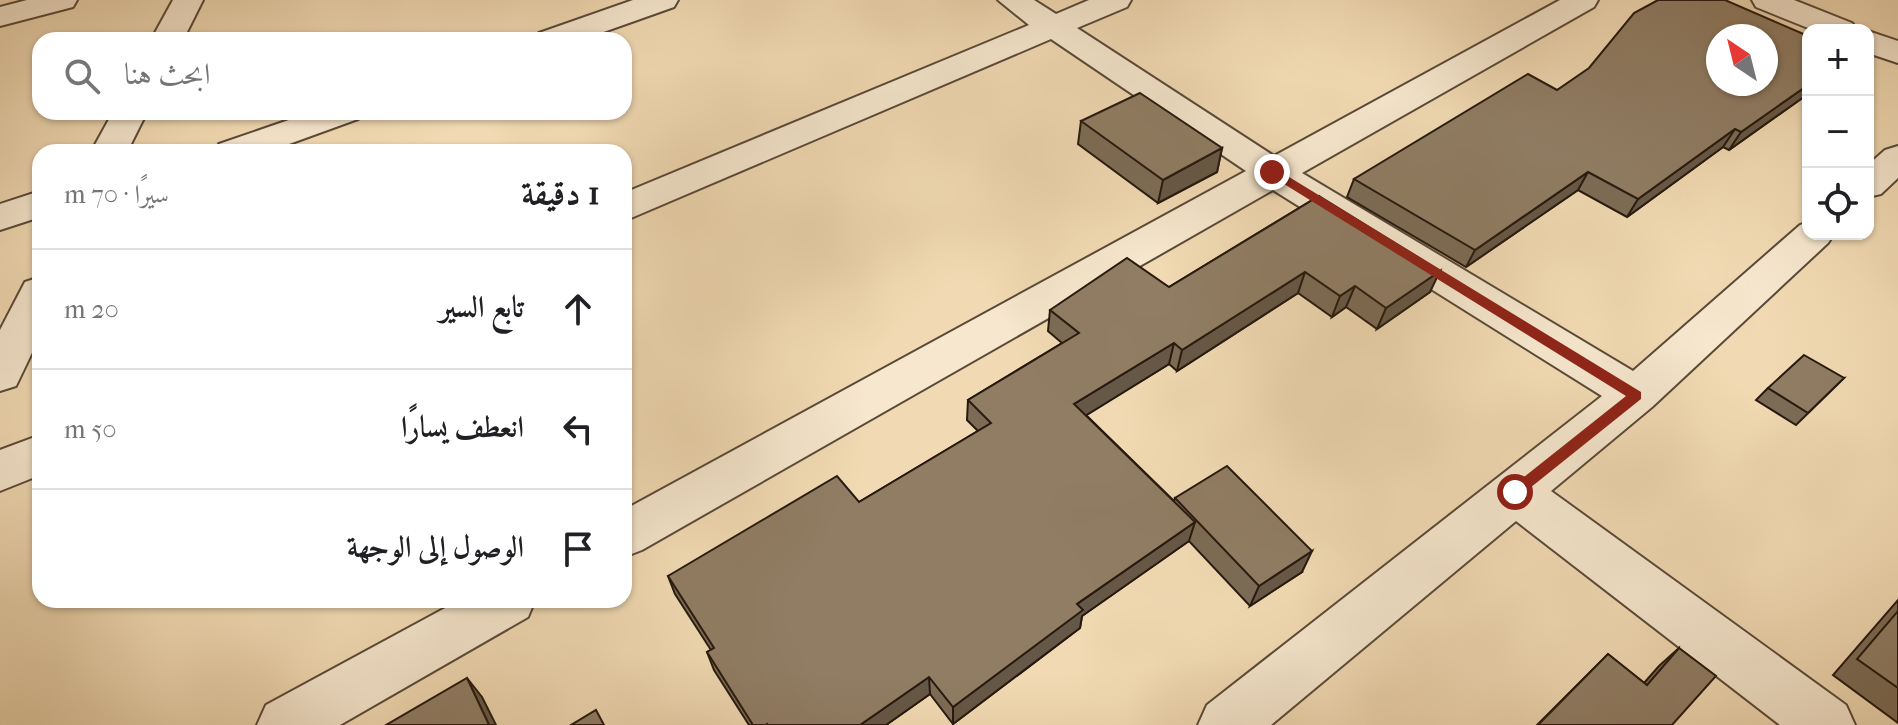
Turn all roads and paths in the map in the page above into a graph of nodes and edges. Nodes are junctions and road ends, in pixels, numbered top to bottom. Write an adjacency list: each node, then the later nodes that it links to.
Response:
1 (62, 0): 8 (street)
2 (188, 0): 11 (street)
3 (663, 0): 12 (street)
4 (1013, 0): 10 (street)
5 (1116, 0): 10 (street)
6 (1583, 0): 20 (street)
7 (1767, 0): 9 (street)
8 (0, 17)
9 (1826, 24)
10 (1054, 28): 20 (street); 22 (street)
11 (171, 32)
12 (573, 32)
13 (1874, 43): 14 (street)
14 (1898, 53)
15 (126, 120): 17 (street)
16 (323, 120): 18 (street)
17 (113, 144)
18 (255, 144)
19 (1898, 158): 21 (street)
20 (1272, 172): 28 (street); 32 (street)
21 (1874, 180)
22 (632, 205)
23 (32, 207): 24 (street)
24 (0, 217)
25 (1807, 240): 28 (street)
26 (32, 308): 27 (street)
27 (0, 374)
28 (1636, 395): 31 (street)
29 (32, 457): 30 (street)
30 (0, 471)
31 (1515, 492): 35 (street); 36 (street)
32 (632, 531)
33 (495, 608): 34 (street)
34 (286, 725)
35 (1227, 725)
36 (1826, 725)

